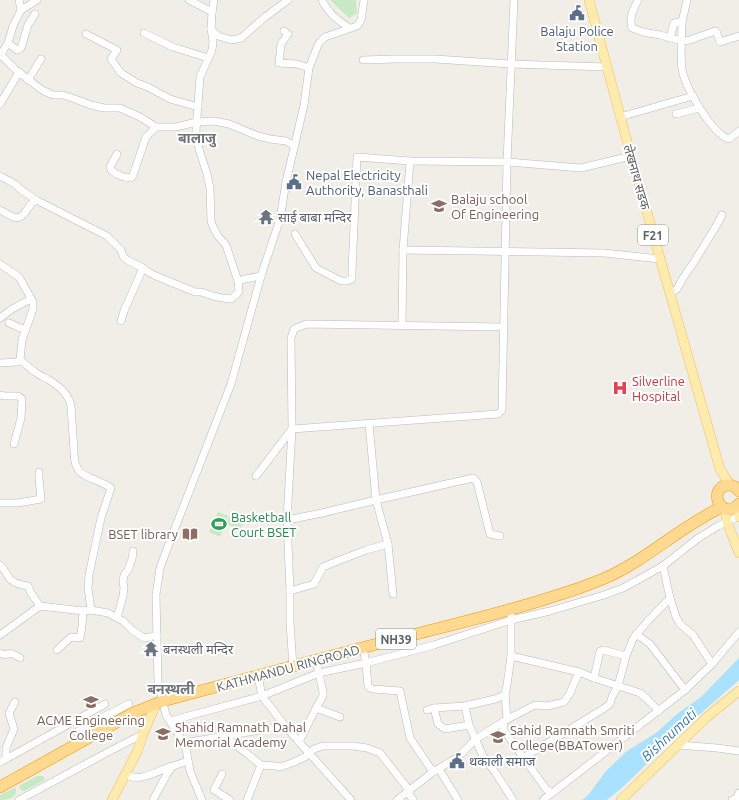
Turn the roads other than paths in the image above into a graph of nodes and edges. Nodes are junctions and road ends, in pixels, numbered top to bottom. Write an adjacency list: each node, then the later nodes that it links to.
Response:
1 (19, 0): 12 (street)
2 (37, 0): 12 (street)
3 (189, 0): 13 (street)
4 (214, 0): 13 (street)
5 (288, 0): 17 (street)
6 (322, 0): 16 (street)
7 (364, 0): 16 (street)
8 (514, 0): 29 (street)
9 (589, 0): 30 (main road, लेखनाथ सडक / F21)
10 (638, 0): 22 (street)
11 (687, 0): 15 (street)
12 (21, 10): 24 (street)
13 (212, 12): 17 (street)
14 (35, 14): 24 (street)
15 (682, 22): 22 (street); 23 (street)
16 (350, 28): 31 (street)
17 (211, 29): 26 (street)
18 (284, 31): 31 (street)
19 (144, 33): 26 (street)
20 (86, 34): 36 (street)
21 (739, 36): 23 (street)
22 (670, 38): 23 (street)
23 (682, 41): 34 (street)
24 (8, 43): 25 (street)
25 (0, 55): 32 (street)
26 (208, 58): 36 (street)
27 (40, 59): 33 (street)
28 (363, 60): 29 (street)
29 (511, 64): 30 (street); 47 (street)
30 (607, 67): 39 (main road, लेखनाथ सडक / F21)
31 (309, 68): 43 (street)
32 (19, 72): 33 (street); 35 (street)
33 (28, 80): 41 (street)
34 (693, 96): 37 (street); 39 (street)
35 (0, 104)
36 (198, 107): 40 (street)
37 (699, 108): 38 (street); 42 (street)
38 (676, 114)
39 (620, 117): 45 (main road, लेखनाथ सडक / F21)
40 (197, 122): 41 (street); 43 (street); 59 (street)
41 (156, 127): 44 (street)
42 (739, 131)
43 (295, 146): 58 (street)
44 (117, 154)
45 (631, 156): 47 (street); 55 (main road, लेखनाथ सडक / F21)
46 (410, 161): 47 (street); 52 (street); 53 (street)
47 (507, 162): 54 (street)
48 (0, 176): 49 (street)
49 (36, 200): 50 (street); 57 (street)
50 (0, 210)
51 (722, 215): 60 (street)
52 (295, 234)
53 (403, 250): 54 (street); 65 (street)
54 (506, 251): 55 (street); 66 (street)
55 (660, 259): 60 (main road, लेखनाथ सडक / F21)
56 (0, 264): 61 (street)
57 (143, 268): 59 (street); 63 (street)
58 (261, 276): 59 (street); 103 (street)
59 (238, 281)
60 (670, 294): 74 (main road, लेखनाथ सडक / F21)
61 (31, 299): 62 (street); 67 (street)
62 (0, 318)
63 (121, 321)
64 (9, 323): 67 (street)
65 (402, 325): 66 (street); 72 (street)
66 (503, 327): 71 (street)
67 (25, 330): 68 (street)
68 (20, 360): 69 (street); 97 (street)
69 (0, 362)
70 (0, 395): 73 (street)
71 (369, 424): 72 (street); 79 (street)
72 (292, 429): 76 (street); 84 (street)
73 (14, 444)
74 (720, 469): 77 (main road, लेखनाथ सडक / F21); 78 (main road, लेखनाथ सडक / F21)
75 (39, 472): 80 (street)
76 (256, 476)
77 (735, 486): 78 (highway, KATHMANDU RINGROAD / NH39)
78 (718, 492): 82 (highway); 86 (highway, KATHMANDU RINGROAD / NH39)
79 (376, 500): 84 (street); 87 (street); 88 (street)
80 (0, 503)
81 (739, 505): 82 (highway, KATHMANDU RINGROAD / NH39); 83 (main road)
82 (723, 508): 85 (main road); 86 (highway, KATHMANDU RINGROAD / NH39)
83 (739, 516): 85 (street)
84 (287, 520): 93 (street)
85 (727, 522): 90 (main road); 92 (street)
86 (692, 523): 98 (highway, KATHMANDU RINGROAD / NH39)
87 (500, 536)
88 (388, 544): 93 (street); 94 (street)
89 (133, 551): 99 (street)
90 (739, 553)
91 (0, 565): 96 (street)
92 (663, 566): 95 (street); 98 (street)
93 (290, 590): 113 (street)
94 (393, 594)
95 (670, 598): 101 (street); 112 (street)
96 (40, 606): 97 (street); 102 (street)
97 (87, 610): 99 (street); 105 (street)
98 (511, 615): 104 (highway, KATHMANDU RINGROAD / NH39); 107 (street); 111 (street)
99 (117, 618): 103 (street)
100 (739, 632): 112 (street)
101 (636, 634): 108 (street); 119 (street)
102 (1, 635)
103 (157, 635): 124 (street)
104 (363, 648): 110 (highway, KATHMANDU RINGROAD / NH39); 111 (street)
105 (57, 650)
106 (0, 653): 109 (street)
107 (511, 656): 114 (street); 121 (street)
108 (626, 656): 117 (street); 118 (street)
109 (20, 658)
110 (316, 660): 113 (highway, KATHMANDU RINGROAD / NH39); 115 (street)
111 (366, 663): 115 (street); 149 (street)
112 (712, 664): 119 (street)
113 (293, 667): 116 (highway, KATHMANDU RINGROAD / NH39)
114 (579, 672): 117 (street); 132 (street)
115 (319, 673): 122 (street); 128 (street)
116 (258, 676): 122 (street); 124 (highway, KATHMANDU RINGROAD / NH39)
117 (594, 678): 118 (street)
118 (618, 686): 129 (street); 144 (street)
119 (685, 690): 129 (street)
120 (739, 691): 141 (main road)
121 (504, 695): 127 (street); 132 (street)
122 (262, 696): 131 (street); 134 (street)
123 (15, 702): 145 (street)
124 (160, 702): 131 (street); 136 (main road); 152 (highway, KATHMANDU RINGROAD / NH39)
125 (105, 704): 145 (street)
126 (129, 704): 135 (street)
127 (465, 706): 133 (street); 133 (street)
128 (316, 708): 130 (street); 139 (street)
129 (659, 711): 154 (street)
130 (340, 717)
131 (170, 721): 140 (street)
132 (506, 721): 138 (street); 144 (street)
133 (469, 725): 138 (street)
134 (285, 726): 137 (street); 139 (street)
135 (77, 732)
136 (143, 734): 150 (main road); 156 (street)
137 (224, 736): 140 (street); 147 (street)
138 (476, 739): 149 (street); 166 (street)
139 (299, 742): 143 (street)
140 (184, 743): 146 (street)
141 (678, 745): 142 (street); 168 (main road)
142 (739, 751)
143 (309, 754): 147 (street); 153 (street); 162 (street)
144 (523, 758): 154 (street)
145 (3, 760)
146 (188, 761): 148 (street); 159 (street)
147 (261, 765): 161 (street)
148 (173, 766): 150 (street); 158 (street)
149 (436, 770): 153 (street); 165 (street)
150 (125, 774): 157 (main road)
151 (222, 774): 160 (street)
152 (0, 787)
153 (410, 790): 163 (street); 164 (street)
154 (552, 793): 167 (street)
155 (739, 793): 169 (street)
156 (19, 800)
157 (112, 800)
158 (153, 800)
159 (202, 800)
160 (230, 800)
161 (247, 800)
162 (351, 800)
163 (397, 800)
164 (413, 800)
165 (458, 800)
166 (513, 800)
167 (543, 800)
168 (621, 800)
169 (732, 800)

